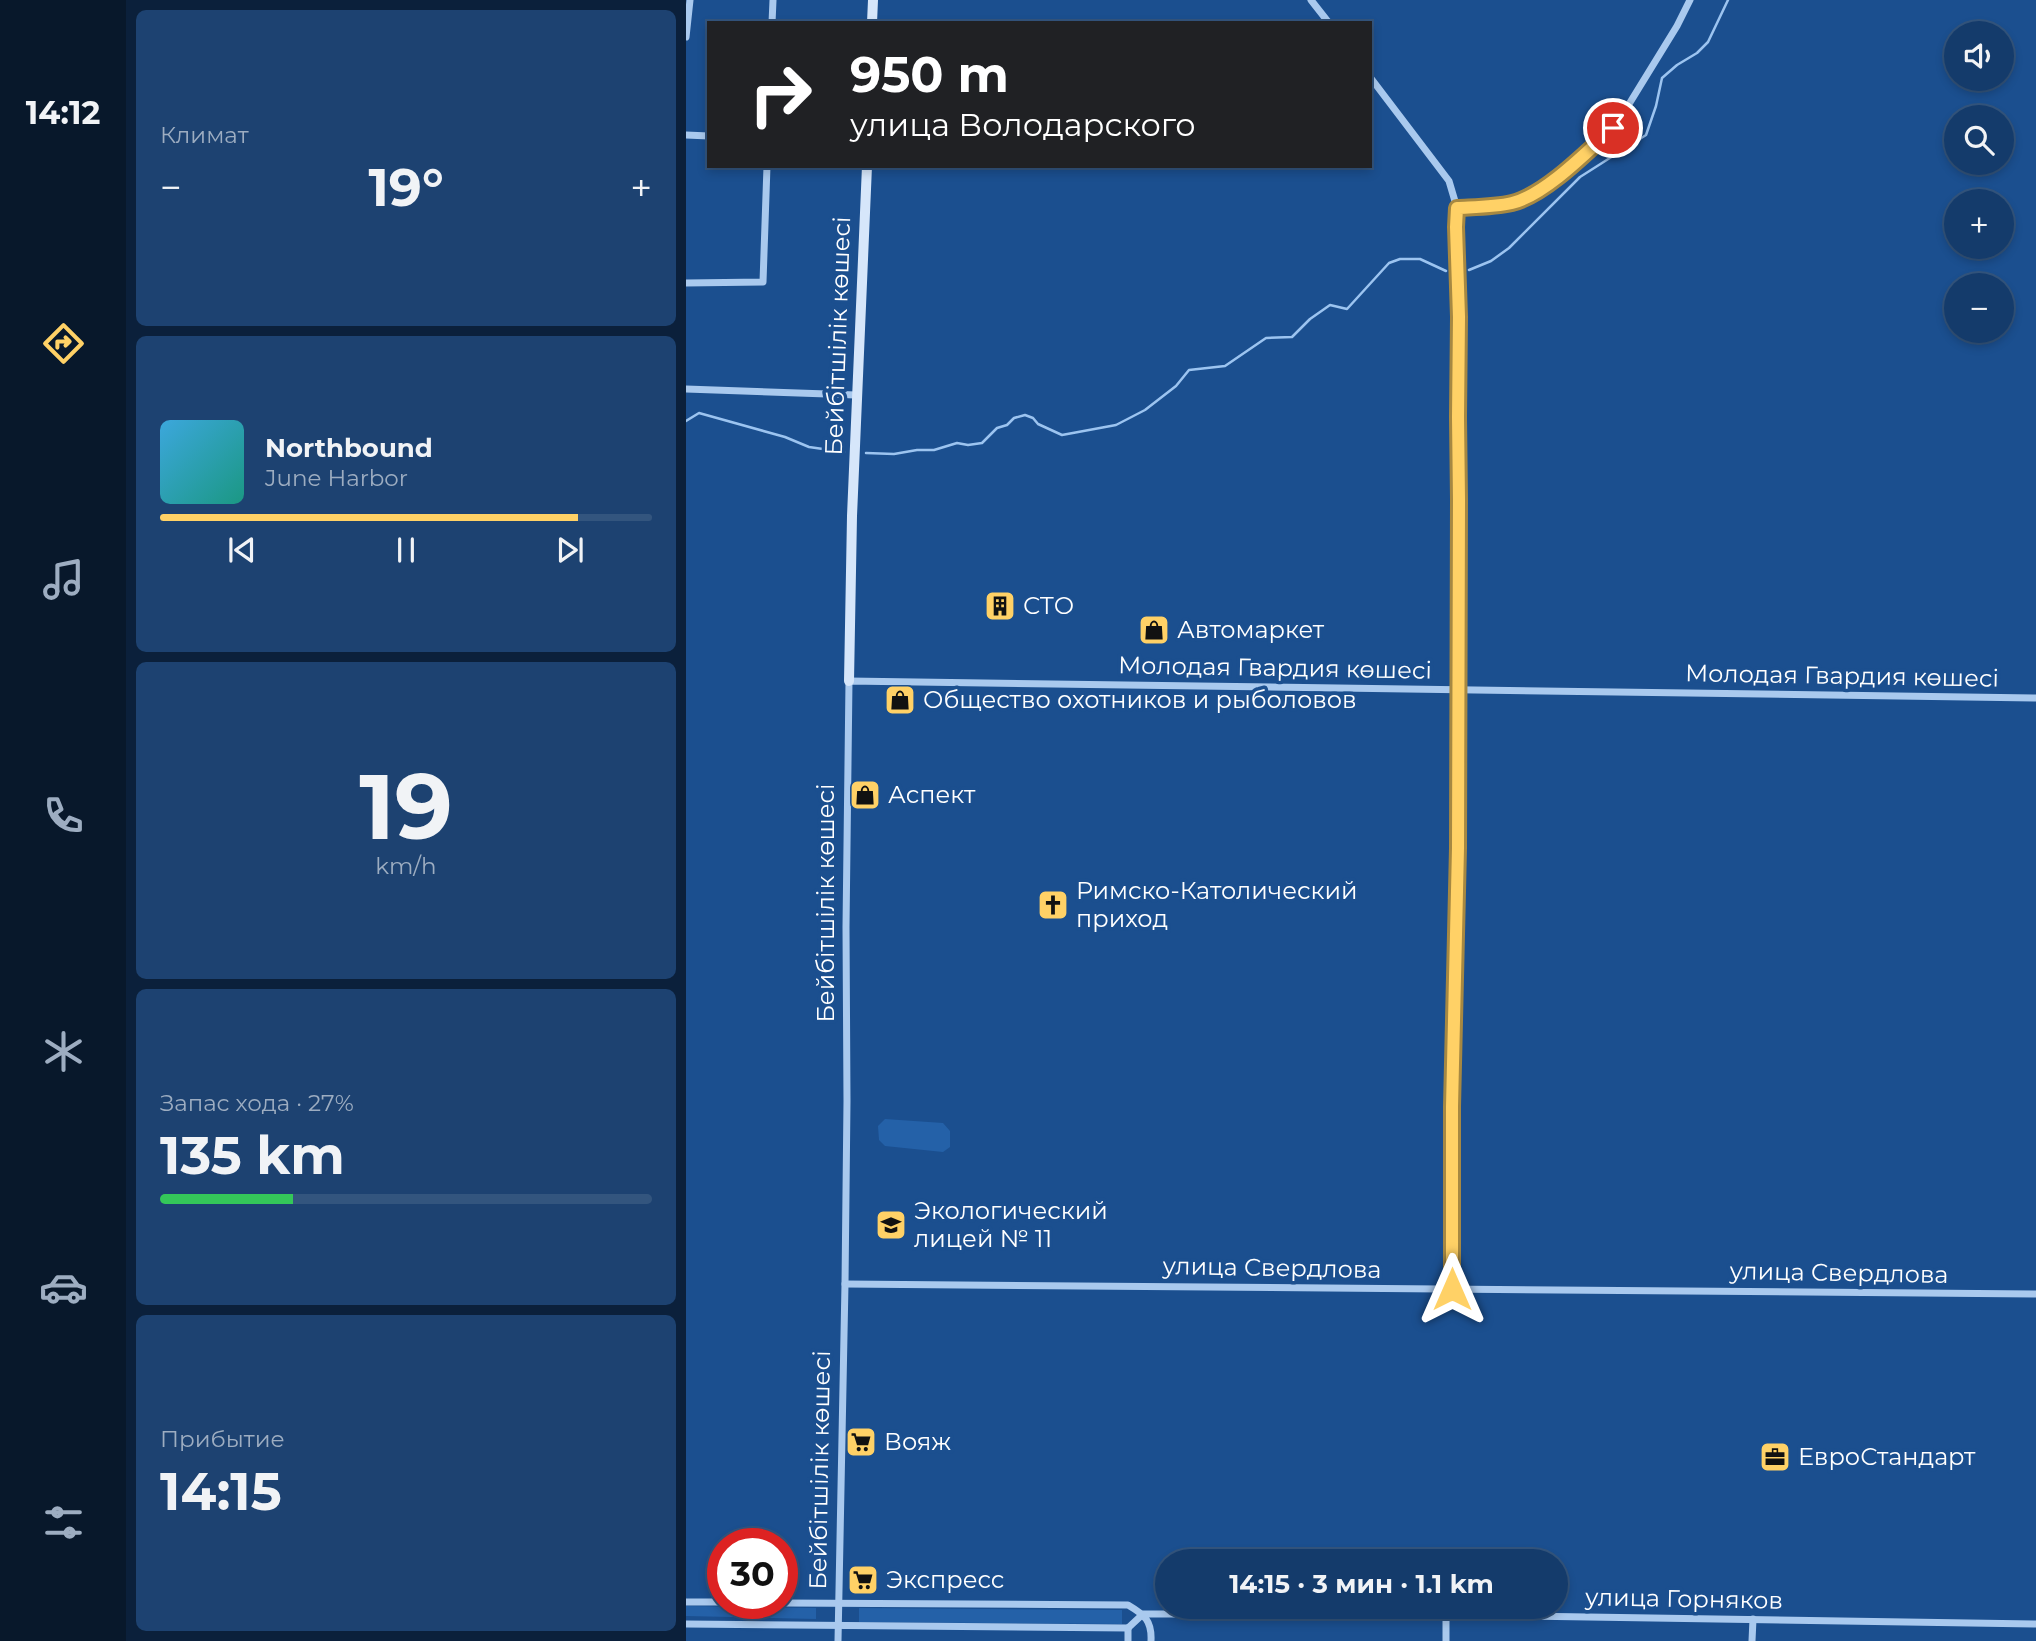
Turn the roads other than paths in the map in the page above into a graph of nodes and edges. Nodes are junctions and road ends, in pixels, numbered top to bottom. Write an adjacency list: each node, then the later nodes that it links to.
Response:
1 (690, 0): 9 (street)
2 (773, 0): 6 (street)
3 (873, 0): 7 (street)
4 (1311, 0): 8 (street)
5 (1690, 0): 15 (street)
6 (772, 21)
7 (872, 21)
8 (1327, 21)
9 (686, 37)
10 (1372, 80): 15 (street)
11 (686, 135): 12 (street)
12 (707, 136)
13 (767, 168): 16 (street)
14 (867, 168): 18 (street, Бейбітшілік көшесі)
15 (1457, 208): 20 (street)
16 (686, 283)
17 (686, 389): 18 (street)
18 (856, 395): 19 (street, Бейбітшілік көшесі)
19 (849, 681): 20 (street, Молодая Гвардия көшесі); 22 (street, Бейбітшілік көшесі)
20 (1457, 690): 21 (street, Молодая Гвардия көшесі); 23 (street)
21 (2036, 698)
22 (845, 1284): 23 (street, улица Свердлова); 28 (street, Бейбітшілік көшесі)
23 (1452, 1289): 24 (street, улица Свердлова)
24 (2036, 1294)
25 (686, 1602): 26 (street)
26 (707, 1602)
27 (798, 1603): 28 (street, улица Горняков)
28 (839, 1604): 29 (street, улица Горняков); 36 (street, Бейбітшілік көшесі)
29 (1143, 1614): 30 (street, улица Горняков); 37 (street); 40 (street)
30 (1155, 1614)
31 (1568, 1617): 33 (street, улица Горняков)
32 (1447, 1619): 41 (street)
33 (1753, 1619): 35 (street, улица Горняков); 42 (street)
34 (686, 1624): 36 (street)
35 (2036, 1624)
36 (838, 1626): 37 (street); 38 (street, Бейбітшілік көшесі)
37 (1128, 1628): 39 (street)
38 (838, 1641)
39 (1128, 1641)
40 (1151, 1641)
41 (1446, 1641)
42 (1752, 1641)

